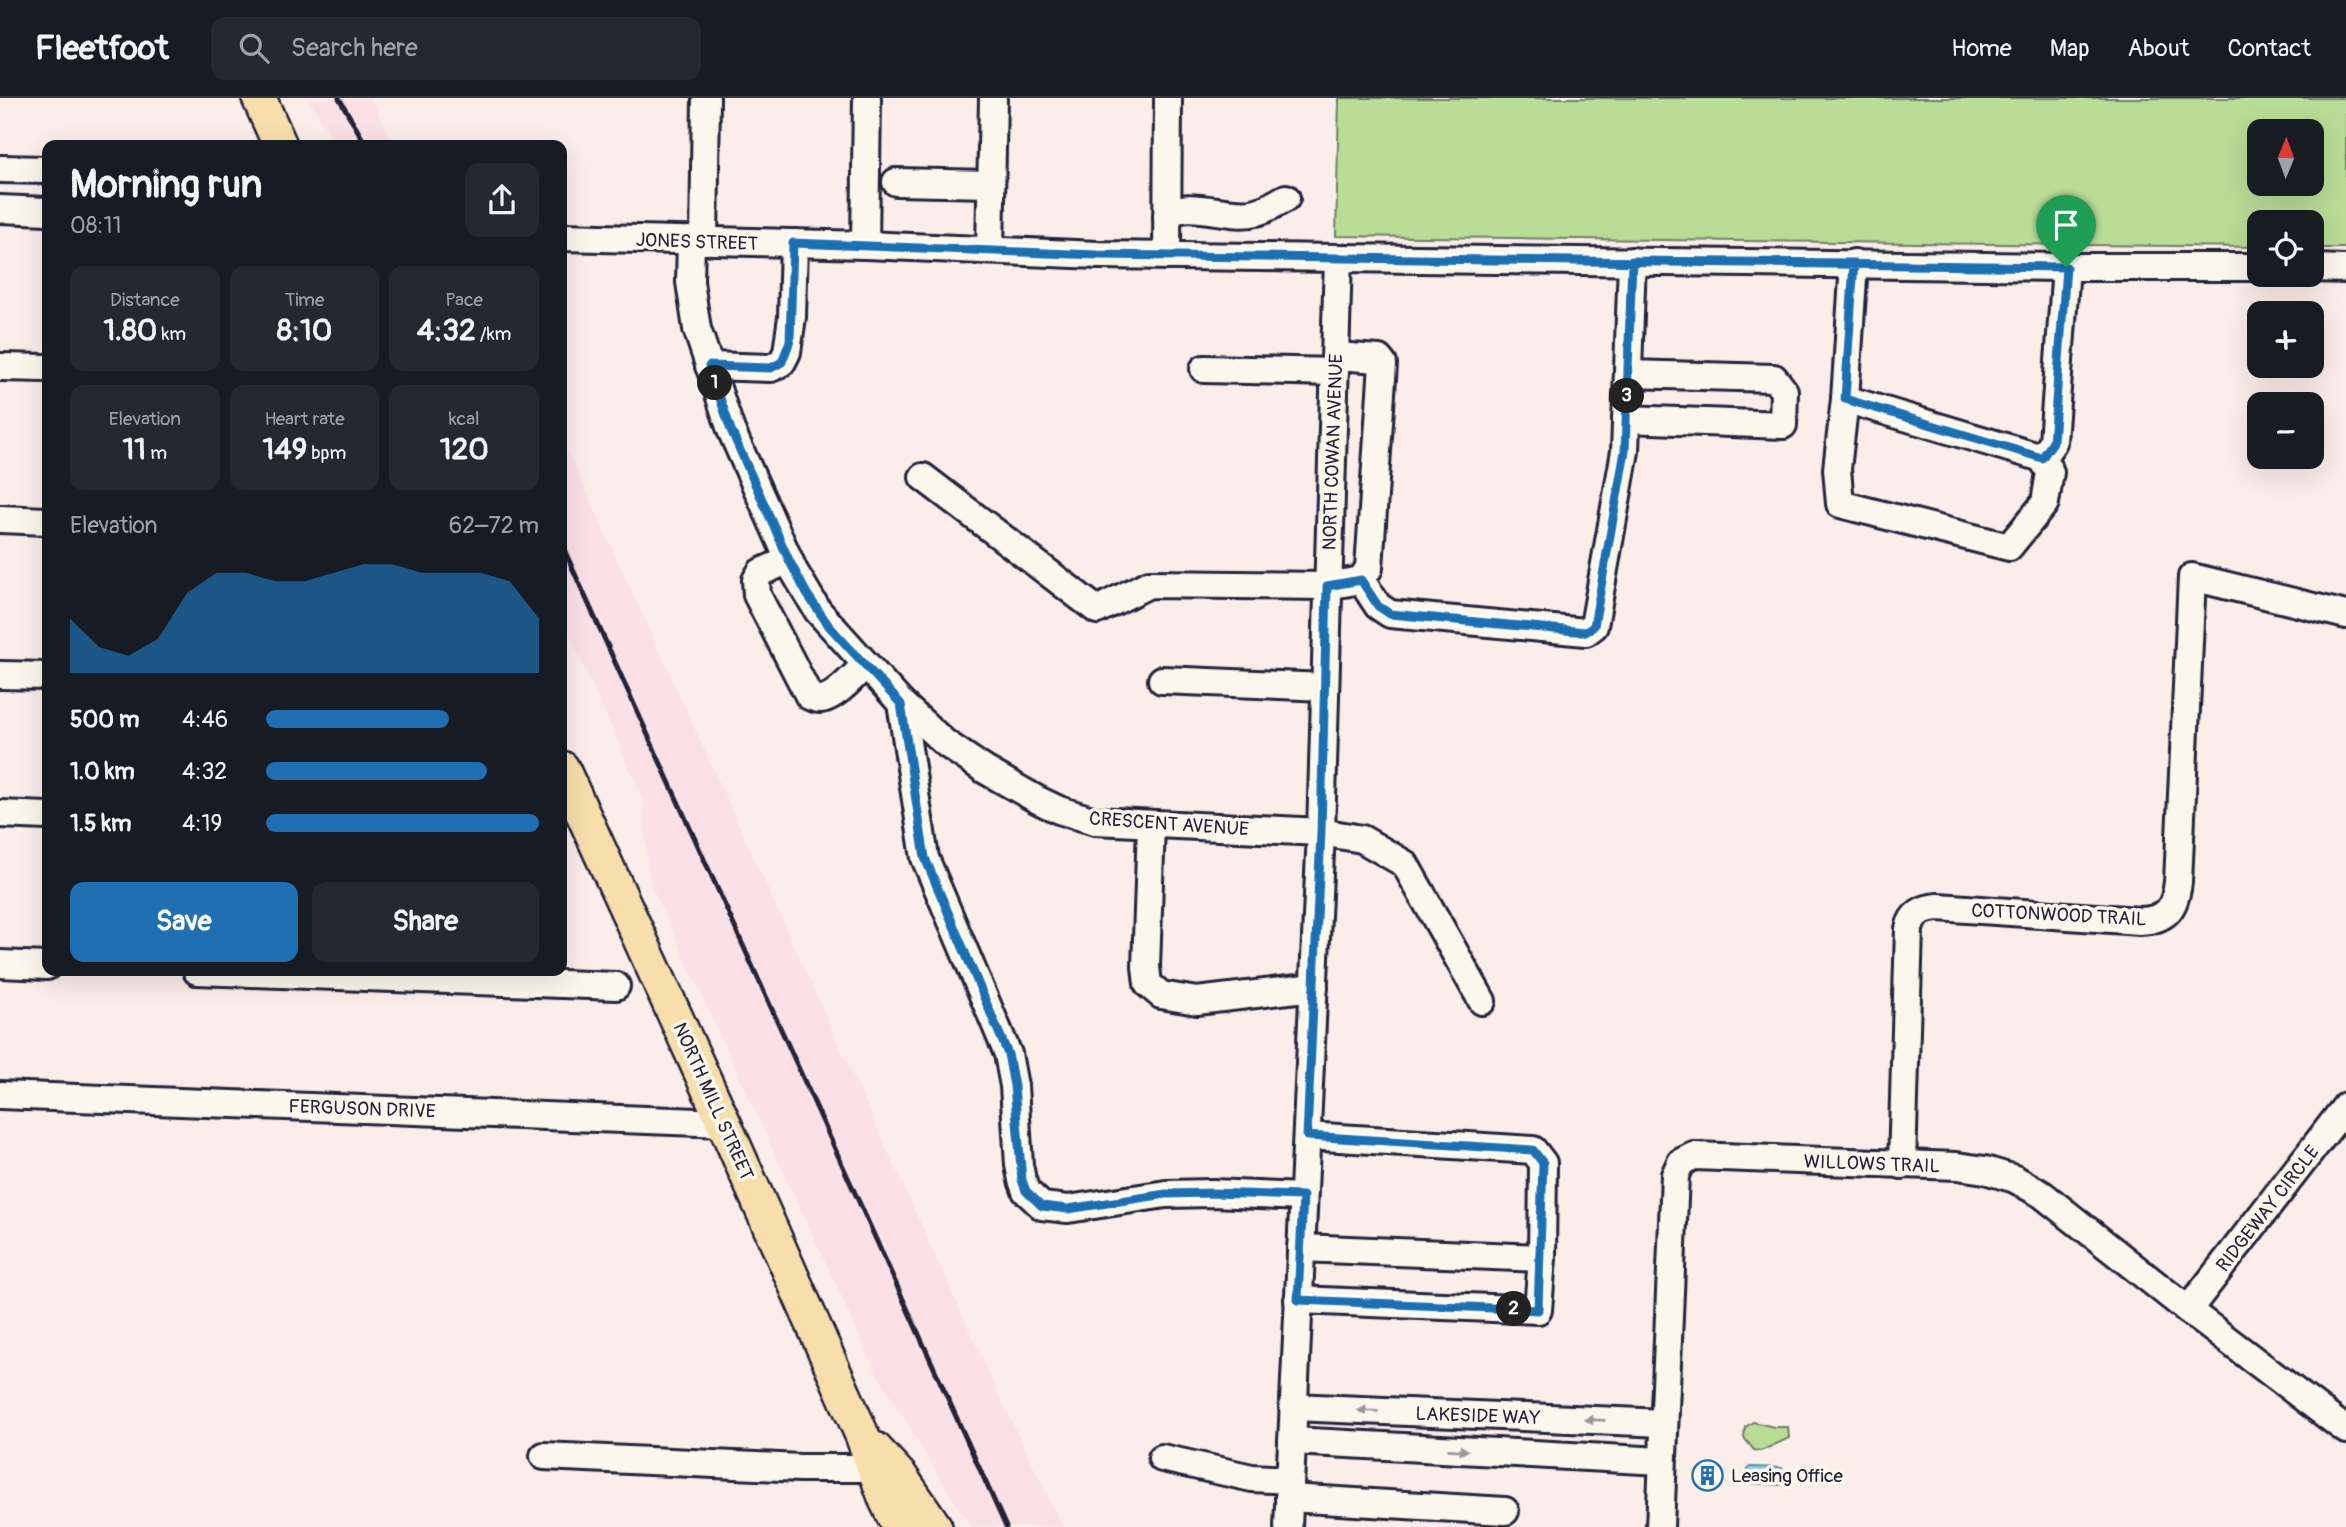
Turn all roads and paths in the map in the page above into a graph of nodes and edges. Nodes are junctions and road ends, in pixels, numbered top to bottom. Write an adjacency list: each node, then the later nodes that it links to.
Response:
1 (259, 98): 6 (main road)
2 (706, 98): 16 (street, CRESCENT AVENUE)
3 (867, 98): 18 (street)
4 (993, 98): 10 (street)
5 (1168, 98): 14 (street)
6 (278, 140)
7 (0, 169): 8 (street)
8 (42, 170)
9 (896, 182): 10 (street)
10 (991, 184): 19 (street)
11 (1286, 198): 14 (street)
12 (0, 209): 13 (street)
13 (42, 211)
14 (1167, 218): 20 (street)
15 (567, 237): 16 (street, JONES STREET)
16 (698, 241): 17 (street, JONES STREET); 29 (street, CRESCENT AVENUE)
17 (793, 243): 18 (street, JONES STREET); 29 (street)
18 (865, 245): 19 (street, JONES STREET)
19 (990, 250): 20 (street, JONES STREET)
20 (1167, 256): 21 (street, JONES STREET)
21 (1338, 258): 22 (street, JONES STREET); 28 (street, NORTH COWAN AVENUE)
22 (1632, 261): 23 (street, JONES STREET); 33 (street)
23 (1854, 263): 24 (street, JONES STREET); 34 (street)
24 (2066, 267): 25 (street, JONES STREET); 36 (street)
25 (2247, 267)
26 (2324, 268): 27 (street)
27 (2346, 269)
28 (1336, 364): 32 (street); 41 (street); 42 (street, NORTH COWAN AVENUE)
29 (709, 366): 40 (street, CRESCENT AVENUE)
30 (0, 367): 31 (street)
31 (42, 368)
32 (1205, 369)
33 (1628, 374): 35 (street); 35 (street)
34 (1845, 399): 36 (street); 36 (street)
35 (1626, 419): 41 (street)
36 (2042, 458)
37 (923, 477): 42 (street)
38 (0, 519): 39 (street)
39 (42, 521)
40 (789, 560): 44 (street, CRESCENT AVENUE); 44 (street)
41 (1361, 580): 42 (street)
42 (1327, 586): 48 (street, NORTH COWAN AVENUE)
43 (2346, 615): 65 (street, COTTONWOOD TRAIL)
44 (865, 665): 49 (street, CRESCENT AVENUE)
45 (0, 675): 46 (street)
46 (42, 677)
47 (1162, 680): 48 (street)
48 (1324, 687): 54 (street, NORTH COWAN AVENUE)
49 (901, 704): 53 (street, CRESCENT AVENUE); 66 (street)
50 (567, 792): 63 (main road, NORTH MILL STREET)
51 (0, 814): 52 (street)
52 (42, 816)
53 (1151, 825): 54 (street, CRESCENT AVENUE); 59 (street)
54 (1321, 832): 59 (street, NORTH COWAN AVENUE); 60 (street, CRESCENT AVENUE)
55 (0, 964): 56 (street)
56 (42, 966)
57 (337, 976): 58 (street)
58 (616, 986)
59 (1314, 987): 64 (street, NORTH COWAN AVENUE)
60 (1482, 1001)
61 (0, 1096): 63 (street, FERGUSON DRIVE)
62 (2346, 1106): 70 (street, RIDGEWAY CIRCLE)
63 (724, 1123): 74 (main road, NORTH MILL STREET)
64 (1307, 1136): 66 (street, NORTH COWAN AVENUE); 68 (street)
65 (1902, 1165): 70 (street, WILLOWS TRAIL); 72 (street, WILLOWS TRAIL)
66 (1303, 1196): 67 (street, NORTH COWAN AVENUE)
67 (1301, 1248): 68 (street); 69 (street, NORTH COWAN AVENUE)
68 (1542, 1258): 69 (street)
69 (1298, 1300): 71 (street, NORTH COWAN AVENUE)
70 (2188, 1310): 73 (street, WILLOWS TRAIL)
71 (1293, 1407): 72 (street, LAKESIDE WAY, one-way to 71); 75 (street, NORTH COWAN AVENUE)
72 (1664, 1423): 78 (street, WILLOWS TRAIL)
73 (2346, 1430)
74 (862, 1434): 79 (main road, NORTH MILL STREET); 83 (main road, NORTH MILL STREET)
75 (1292, 1441): 78 (street, LAKESIDE WAY, one-way to 78); 80 (street, NORTH COWAN AVENUE)
76 (544, 1456): 79 (street)
77 (1162, 1458): 80 (street)
78 (1662, 1461): 85 (street, WILLOWS TRAIL)
79 (874, 1468): 82 (main road, NORTH MILL STREET)
80 (1290, 1489): 81 (street); 84 (street, NORTH COWAN AVENUE)
81 (1505, 1511)
82 (899, 1527)
83 (935, 1527)
84 (1288, 1527)
85 (1660, 1527)

